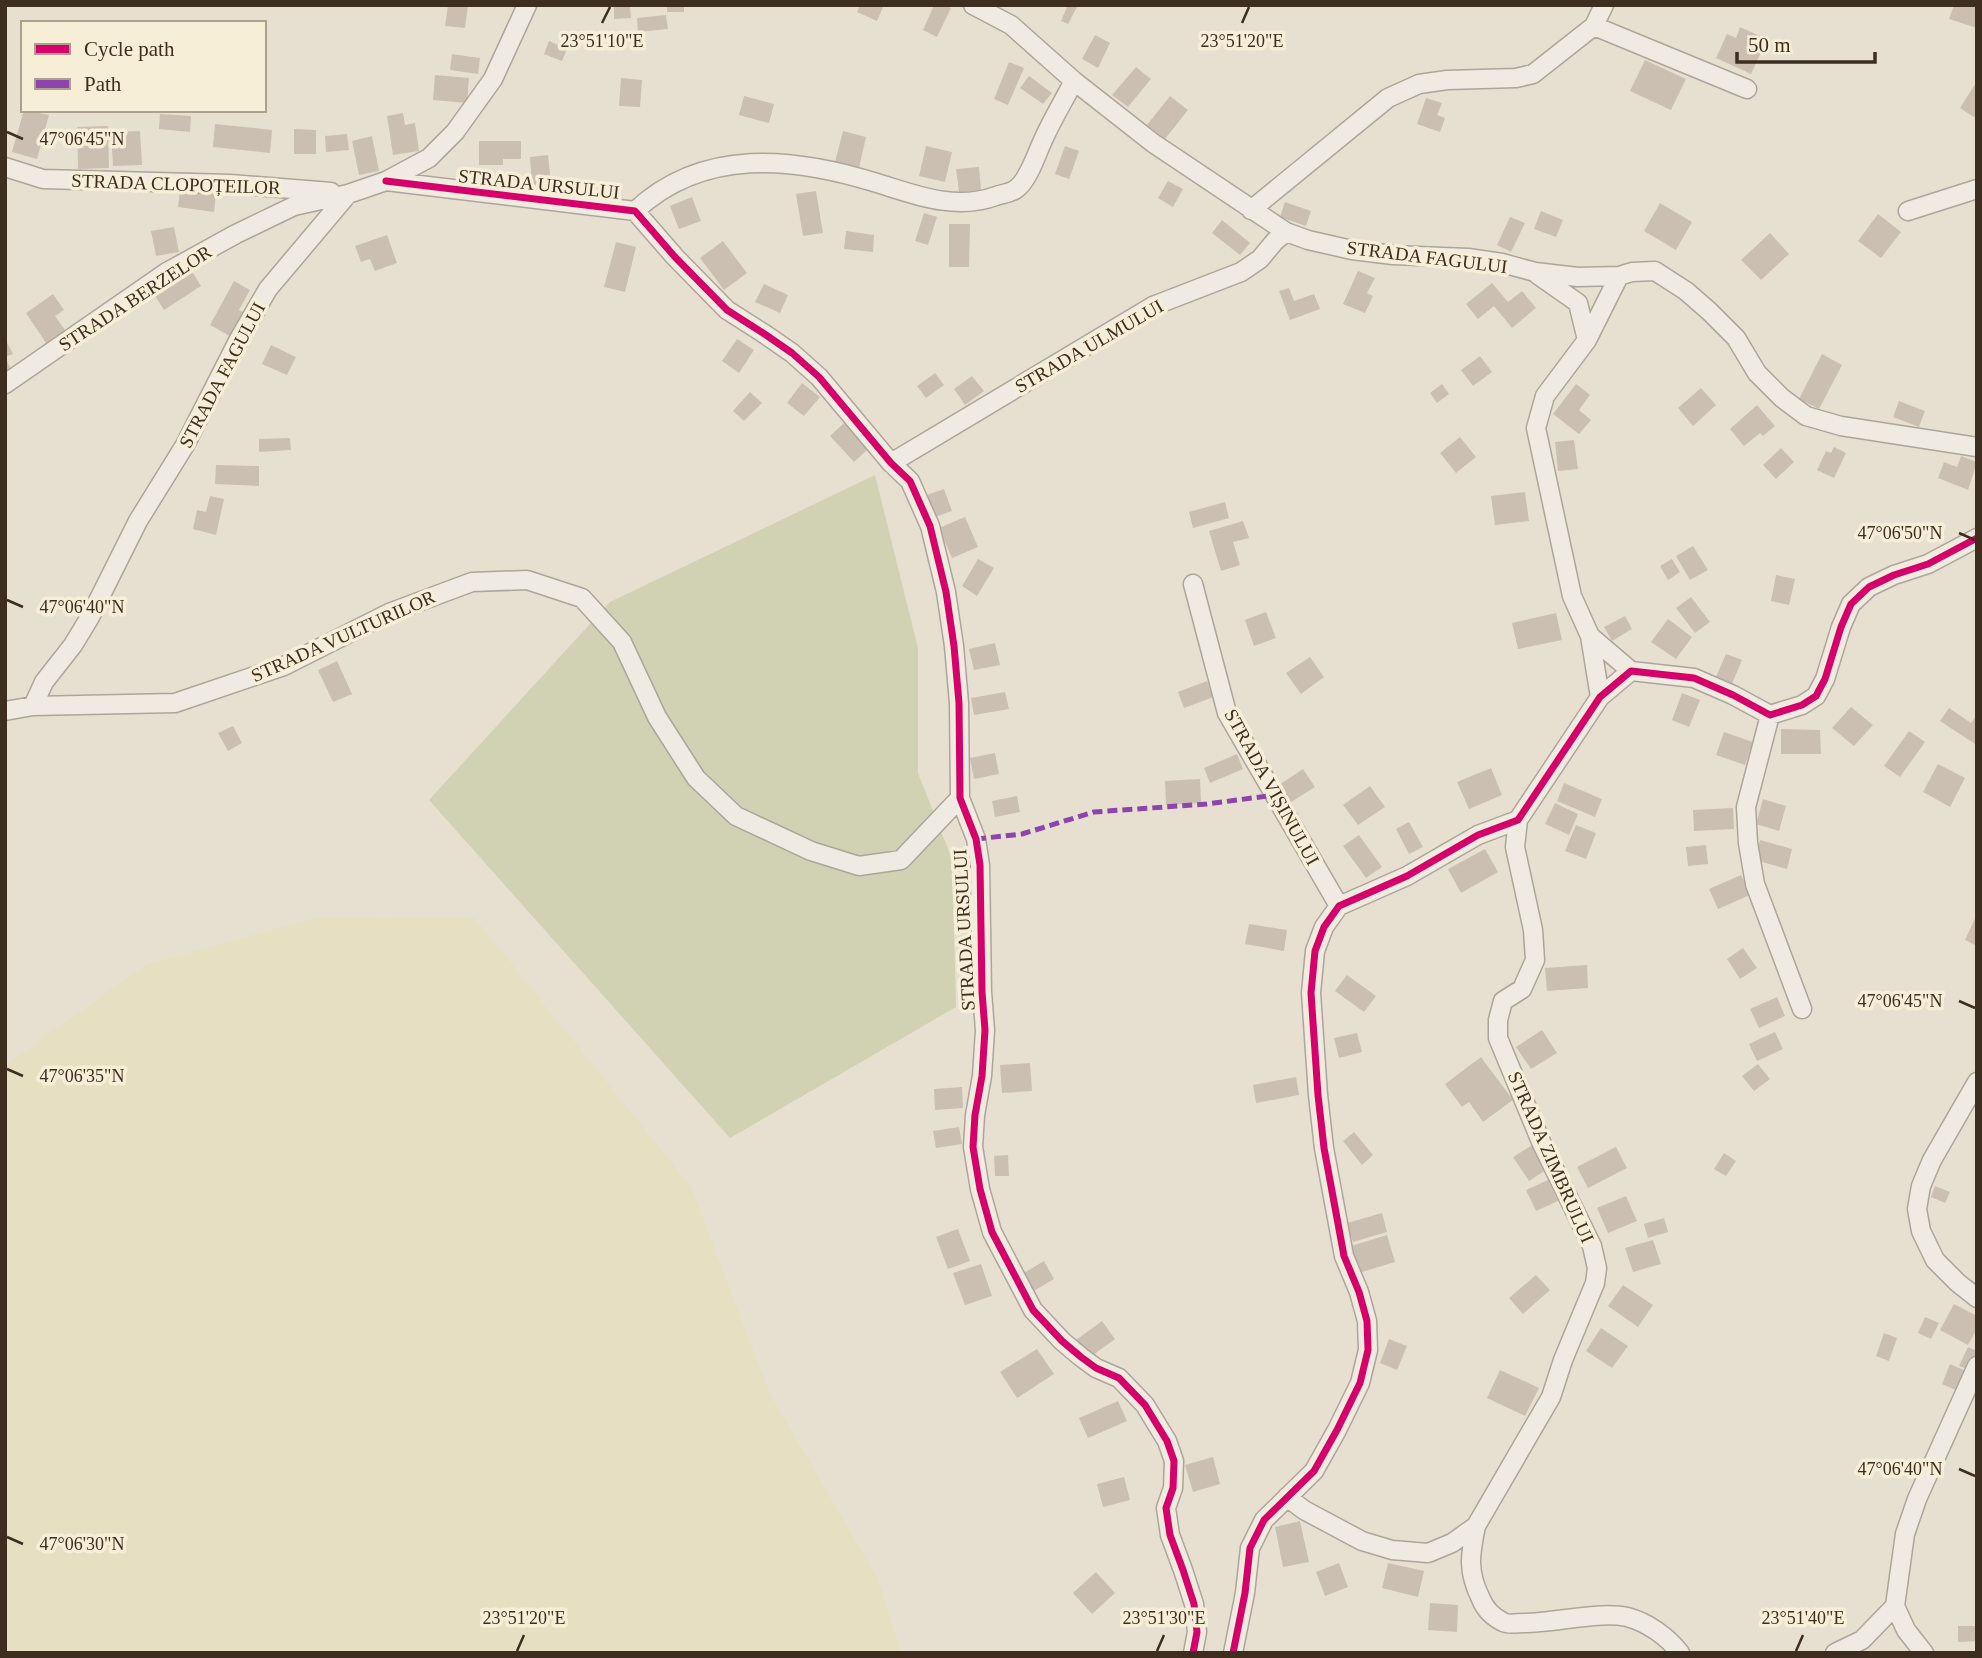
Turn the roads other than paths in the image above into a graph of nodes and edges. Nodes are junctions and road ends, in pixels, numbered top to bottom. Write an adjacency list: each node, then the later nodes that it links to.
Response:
1 (527, 5): 8 (street)
2 (974, 5): 5 (street, STRADA FAGULUI)
3 (1604, 5): 4 (street)
4 (1594, 26): 6 (street); 11 (street)
5 (1074, 81): 11 (street, STRADA FAGULUI); 12 (street)
6 (1747, 89)
7 (5, 167): 10 (street, STRADA CLOPOȚEILOR)
8 (386, 181): 10 (street); 12 (street, STRADA URSULUI)
9 (1977, 189): 13 (street)
10 (348, 194): 18 (street, STRADA BERZELOR); 26 (street, STRADA FAGULUI)
11 (1251, 210): 14 (street, STRADA FAGULUI)
12 (635, 211): 20 (street, STRADA URSULUI)
13 (1908, 211)
14 (1286, 232): 15 (street, STRADA FAGULUI); 20 (street, STRADA ULMULUI)
15 (1535, 272): 16 (street, STRADA FAGULUI); 17 (street)
16 (1619, 275): 17 (street); 19 (street, STRADA FAGULUI)
17 (1587, 340): 23 (street)
18 (5, 384)
19 (1977, 447)
20 (891, 463): 29 (street, STRADA URSULUI)
21 (1977, 538): 28 (street)
22 (1193, 584): 31 (street, STRADA VIȘINULUI)
23 (1590, 636): 24 (street); 25 (street)
24 (1631, 671): 25 (street); 28 (street)
25 (1600, 697): 30 (street)
26 (33, 706): 27 (street); 29 (street, STRADA VULTURILOR)
27 (5, 711)
28 (1770, 715): 32 (street)
29 (960, 798): 39 (street, STRADA URSULUI)
30 (1518, 820): 31 (street); 37 (street, STRADA ZIMBRULUI)
31 (1339, 906): 36 (street)
32 (1802, 1009)
33 (1977, 1082): 34 (street)
34 (1977, 1298)
35 (1977, 1366): 38 (street)
36 (1287, 1497): 37 (street, STRADA ZIMBRULUI); 40 (street)
37 (1476, 1526): 41 (street, STRADA ZIMBRULUI)
38 (1895, 1606): 42 (street); 43 (street)
39 (1193, 1653)
40 (1233, 1653)
41 (1680, 1653)
42 (1835, 1653)
43 (1924, 1653)

